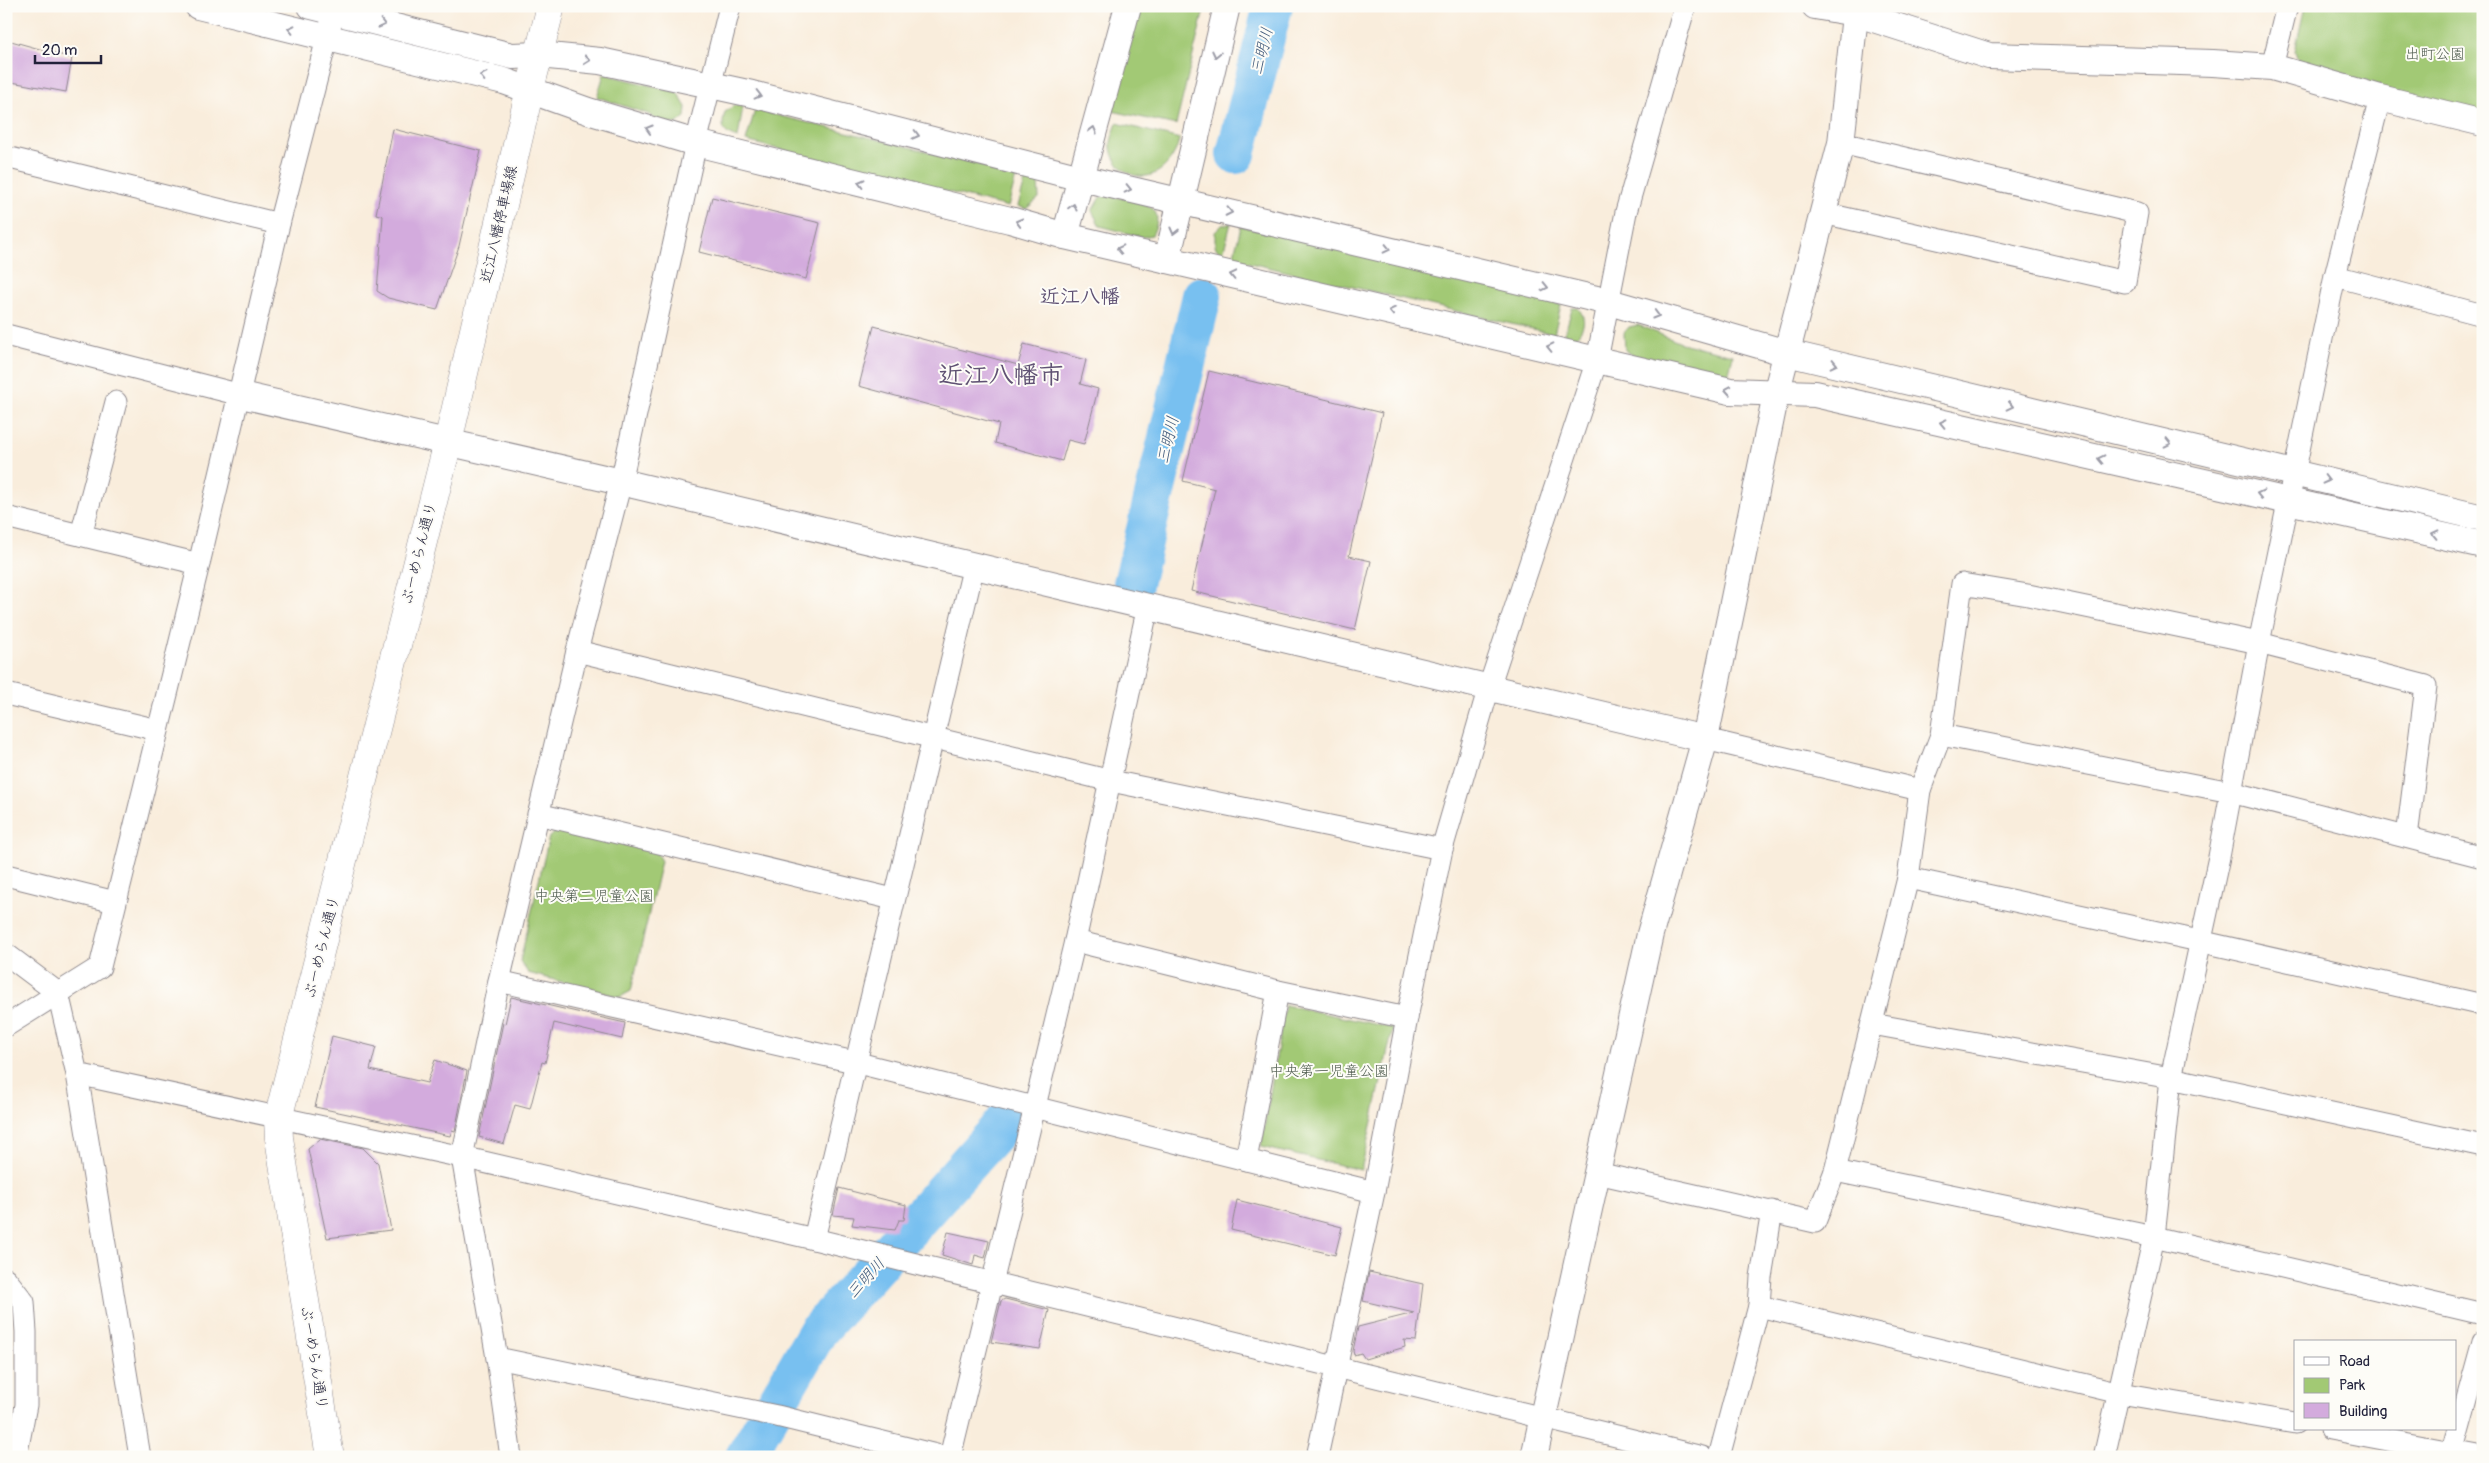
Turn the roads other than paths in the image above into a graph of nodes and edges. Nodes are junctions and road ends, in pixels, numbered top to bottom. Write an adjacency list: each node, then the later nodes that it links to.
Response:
1 (198, 6): 11 (street, one-way to 1)
2 (551, 6): 12 (main road, 近江八幡停車場線)
3 (730, 6): 14 (street)
4 (1128, 6): 21 (street, one-way to 4)
5 (1227, 6): 22 (street, one-way to 22)
6 (1685, 6): 28 (street)
7 (1815, 6): 10 (street)
8 (2287, 6): 13 (street)
9 (327, 8): 11 (street); 12 (street, one-way to 12)
10 (1856, 9): 13 (street); 19 (street)
11 (328, 38): 15 (street, one-way to 11); 24 (street)
12 (539, 55): 14 (street, one-way to 14); 15 (main road, 近江八幡停車場線)
13 (2272, 67): 16 (street)
14 (710, 86): 18 (street); 21 (street, one-way to 21)
15 (530, 89): 18 (street, one-way to 15); 36 (main road, 近江八幡停車場線)
16 (2380, 98): 17 (street); 27 (street)
17 (2483, 123)
18 (696, 143): 25 (street, one-way to 18); 38 (street)
19 (1840, 143): 23 (street); 23 (street)
20 (6, 157): 24 (street)
21 (1081, 178): 22 (street, one-way to 22); 25 (street, one-way to 21)
22 (1182, 202): 26 (street, one-way to 26); 28 (street, one-way to 28)
23 (1823, 213): 31 (street)
24 (278, 224): 33 (street)
25 (1065, 236): 26 (street, one-way to 25)
26 (1167, 260): 32 (street, one-way to 26)
27 (2335, 276): 29 (street); 37 (street)
28 (1609, 302): 31 (street, one-way to 31); 32 (street)
29 (2483, 314)
30 (6, 335): 33 (street)
31 (1787, 353): 34 (street); 37 (street, one-way to 37)
32 (1597, 360): 34 (street, one-way to 32); 49 (street)
33 (237, 394): 36 (street); 44 (street)
34 (1776, 394): 39 (street, one-way to 34); 54 (street)
35 (116, 402): 42 (street)
36 (448, 442): 38 (street); 80 (main road, ぶーめらん通り)
37 (2294, 472): 39 (street); 41 (street, one-way to 41)
38 (621, 482): 45 (street); 48 (street)
39 (2289, 501): 43 (street, one-way to 39); 47 (street)
40 (6, 517): 42 (street)
41 (2483, 518)
42 (81, 535): 44 (street)
43 (2483, 545)
44 (199, 564): 51 (street)
45 (974, 565): 46 (street); 53 (street)
46 (1148, 606): 49 (street); 55 (street)
47 (2260, 643): 52 (street); 57 (street); 59 (street)
48 (577, 651): 53 (street); 58 (street)
49 (1489, 687): 54 (street); 60 (street)
50 (6, 694): 51 (street)
51 (158, 730): 65 (street)
52 (1941, 735): 56 (street); 57 (street)
53 (933, 738): 55 (street); 64 (street)
54 (1705, 739): 56 (street); 85 (street)
55 (1111, 781): 60 (street); 66 (street)
56 (1920, 790): 63 (street)
57 (2231, 792): 59 (street); 67 (street)
58 (538, 814): 64 (street); 69 (street)
59 (2407, 838): 61 (street)
60 (1442, 849): 73 (street)
61 (2483, 857)
62 (6, 875): 65 (street)
63 (1908, 878): 67 (street); 74 (street)
64 (893, 899): 76 (street)
65 (115, 902): 71 (street)
66 (1075, 941): 70 (street); 79 (street)
67 (2199, 941): 72 (street); 78 (street)
68 (6, 954): 71 (street)
69 (499, 981): 76 (street); 82 (street)
70 (1278, 991): 73 (street); 83 (street)
71 (58, 994): 75 (street); 77 (street)
72 (2483, 1005)
73 (1407, 1018): 86 (street)
74 (1872, 1024): 78 (street); 84 (street)
75 (6, 1026)
76 (854, 1062): 79 (street); 89 (street)
77 (77, 1074): 80 (street); 103 (street)
78 (2171, 1078): 81 (street); 88 (street)
79 (1035, 1108): 83 (street); 91 (street)
80 (278, 1119): 82 (street); 104 (main road, ぶーめらん通り)
81 (2483, 1146)
82 (462, 1158): 89 (street); 95 (street)
83 (1246, 1160): 86 (street)
84 (1835, 1171): 87 (street); 88 (street)
85 (1598, 1173): 87 (street); 98 (street)
86 (1374, 1192): 96 (street)
87 (1772, 1211): 92 (street)
88 (2154, 1237): 93 (street); 97 (street)
89 (814, 1239): 91 (street)
90 (6, 1279): 102 (street)
91 (991, 1281): 96 (street); 107 (street)
92 (1760, 1306): 97 (street); 111 (street)
93 (2483, 1314)
94 (2483, 1341): 101 (street)
95 (497, 1358): 105 (street); 106 (street)
96 (1337, 1369): 98 (street); 108 (street)
97 (2120, 1393): 99 (street); 112 (street)
98 (1543, 1419): 109 (street); 110 (street)
99 (2294, 1423)
100 (2335, 1430): 101 (street)
101 (2451, 1454): 113 (street)
102 (16, 1457)
103 (140, 1457)
104 (330, 1457)
105 (511, 1457)
106 (944, 1457)
107 (950, 1457)
108 (1317, 1457)
109 (1534, 1457)
110 (1702, 1457)
111 (1719, 1457)
112 (2104, 1457)
113 (2478, 1457)

